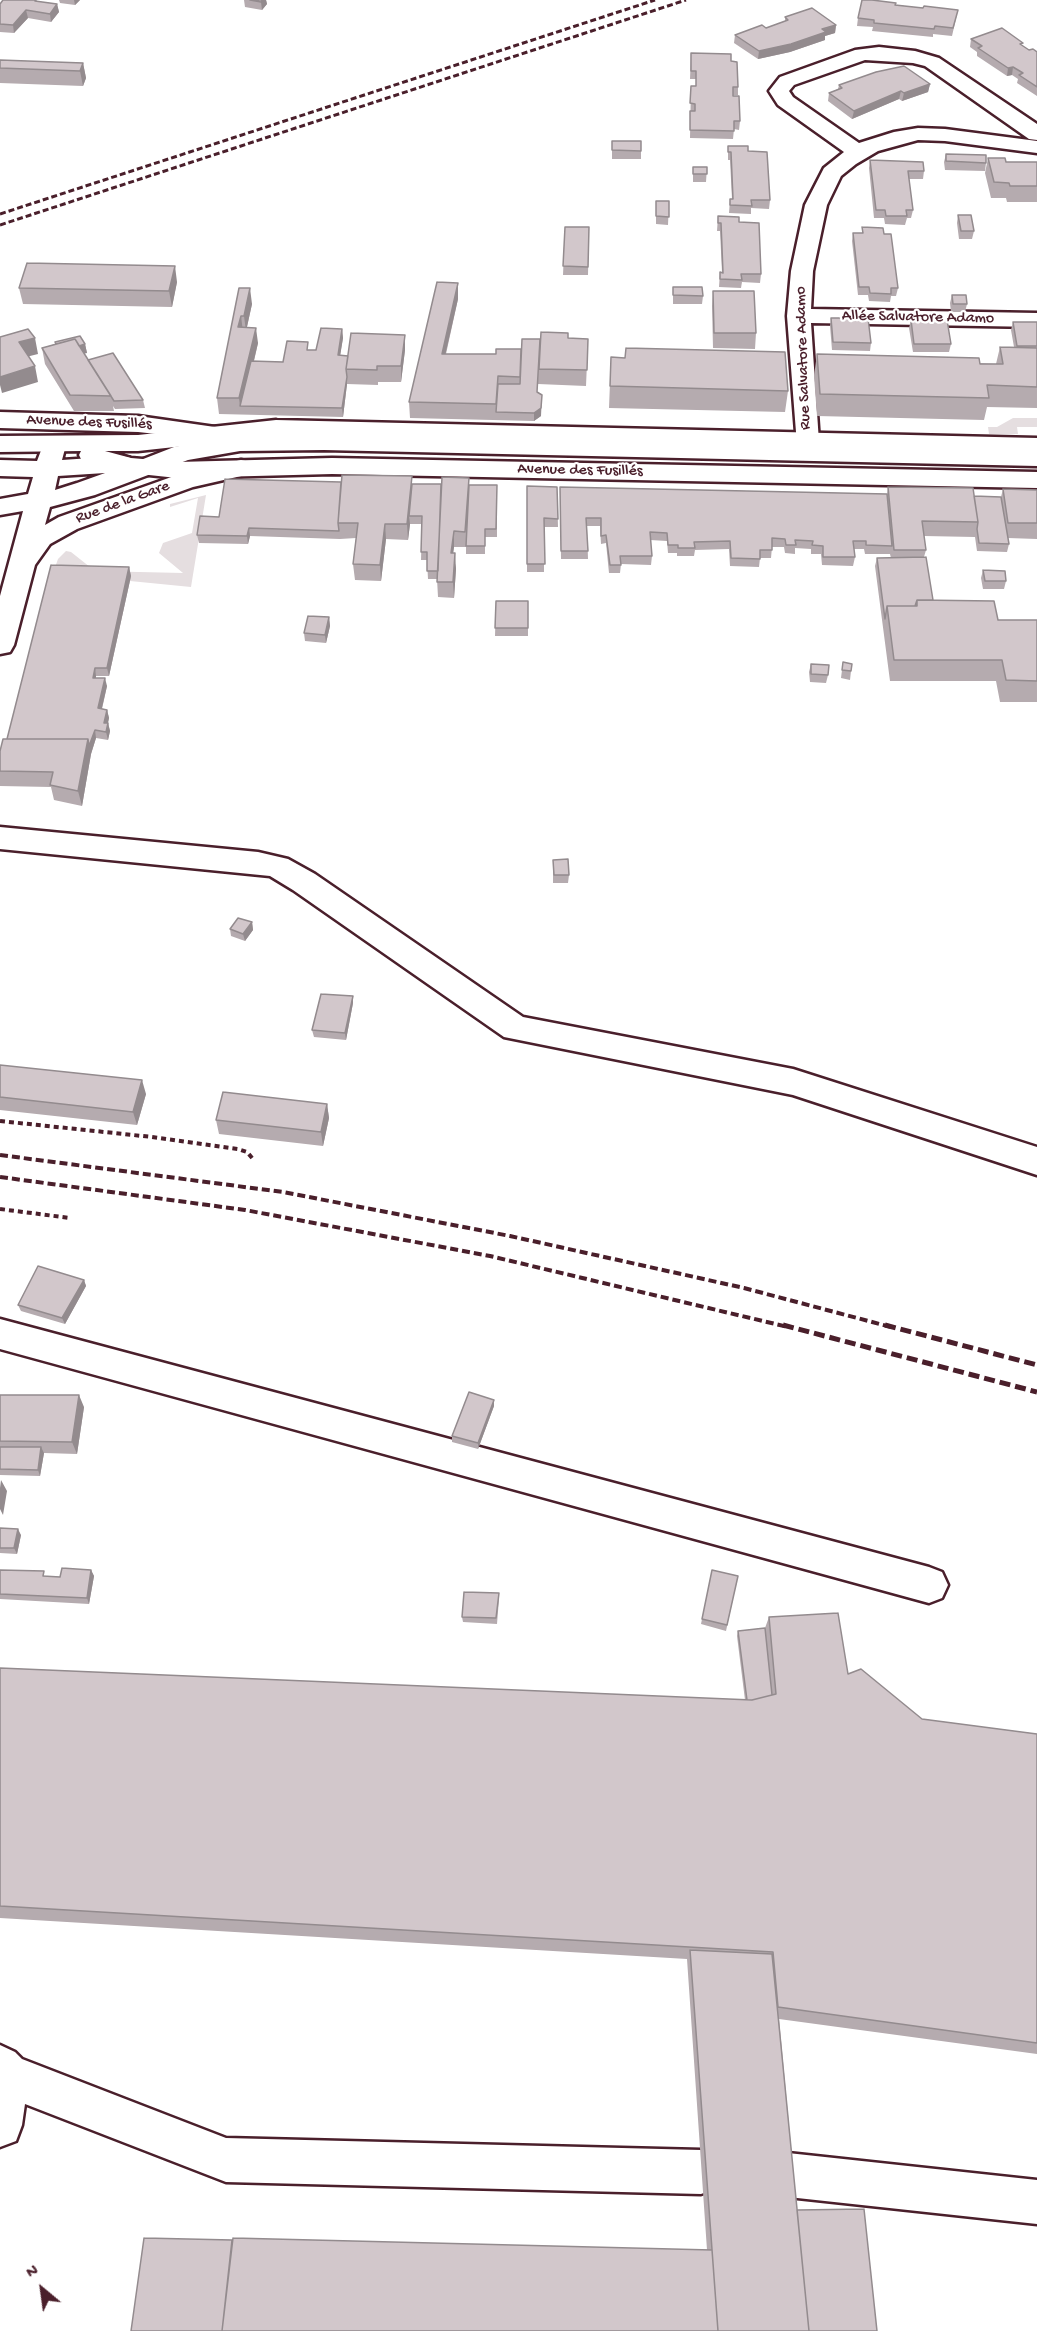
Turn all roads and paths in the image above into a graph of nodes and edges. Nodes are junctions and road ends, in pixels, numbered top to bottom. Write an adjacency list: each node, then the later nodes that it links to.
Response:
1 (1037, 134): 3 (main road)
2 (1037, 147): 3 (main road, Rue Salvatore Adamo)
3 (858, 152): 4 (main road, Rue Salvatore Adamo)
4 (799, 316): 5 (main road, Allée Salvatore Adamo); 8 (main road, Rue Salvatore Adamo)
5 (1037, 320)
6 (0, 420): 7 (main road, Avenue des Fusillés)
7 (213, 433): 8 (main road, Avenue des Fusillés); 11 (main road, Avenue des Fusillés)
8 (807, 441): 10 (main road, Avenue des Fusillés)
9 (0, 444): 11 (main road)
10 (1037, 446)
11 (51, 457): 13 (main road, Avenue des Fusillés); 14 (main road, Avenue des Fusillés); 20 (main road, Rue de la Gare)
12 (1037, 458): 13 (main road)
13 (133, 466): 17 (main road, Avenue des Fusillés); 20 (main road)
14 (0, 468)
15 (241, 468): 17 (main road, Avenue des Fusillés); 18 (main road, Avenue des Fusillés); 22 (main road, Rue de la Gare)
16 (1037, 468): 17 (main road)
17 (170, 470): 20 (main road)
18 (1037, 480)
19 (0, 507): 20 (main road)
20 (37, 508): 21 (main road); 22 (main road, Rue de la Gare)
21 (0, 518)
22 (21, 565): 23 (main road, Rue de la Gare)
23 (0, 645)
24 (0, 838): 27 (main road)
25 (0, 1121): 26 (path)
26 (253, 1159)
27 (1037, 1161)
28 (0, 1209): 29 (path)
29 (70, 1218)
30 (0, 1334): 31 (main road)
31 (928, 1585)
32 (3, 2071): 33 (main road); 34 (main road)
33 (0, 2125)
34 (701, 2172)
35 (788, 2175): 36 (main road)
36 (1037, 2202)

